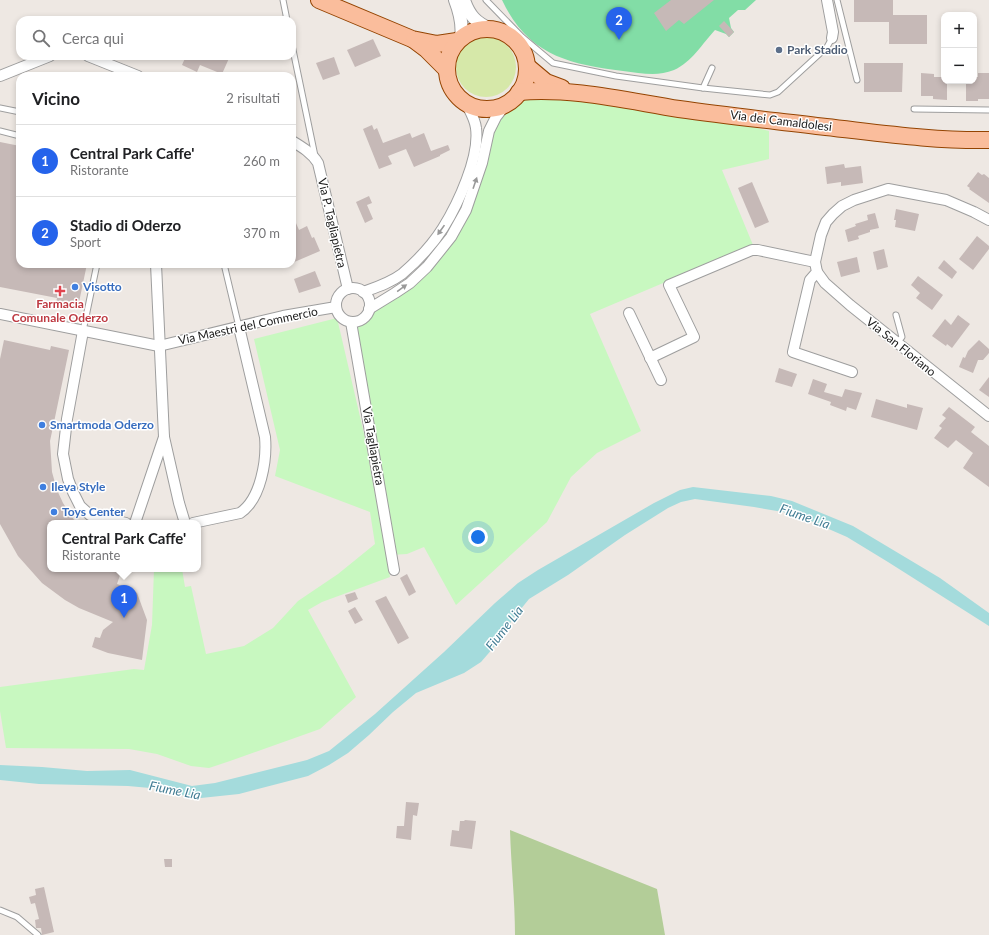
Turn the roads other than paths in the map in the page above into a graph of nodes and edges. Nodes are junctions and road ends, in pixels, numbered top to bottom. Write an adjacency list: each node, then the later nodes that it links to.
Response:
1 (283, 0): 8 (lane)
2 (319, 0): 11 (main road)
3 (455, 0): 12 (street)
4 (464, 0): 9 (street)
5 (486, 0): 22 (lane)
6 (827, 0): 10 (street)
7 (837, 0): 21 (lane)
8 (286, 16)
9 (491, 29): 12 (main road); 16 (main road)
10 (832, 38): 22 (lane)
11 (412, 39): 12 (main road); 18 (main road)
12 (459, 39): 18 (main road)
13 (40, 60): 20 (street)
14 (98, 60): 19 (street)
15 (295, 60): 35 (lane)
16 (527, 66): 23 (main road); 24 (main road, Via dei Camaldolesi)
17 (712, 68): 22 (lane)
18 (446, 69): 25 (main road)
19 (128, 72)
20 (0, 76)
21 (857, 80)
22 (703, 88)
23 (519, 92): 24 (main road, Via dei Camaldolesi); 26 (main road)
24 (574, 93): 33 (main road, Via dei Camaldolesi)
25 (466, 103): 26 (main road); 43 (street, one-way to 43)
26 (507, 103): 45 (street, one-way to 26)
27 (0, 108): 30 (lane)
28 (914, 109): 29 (lane)
29 (989, 110)
30 (16, 111)
31 (0, 131): 32 (lane)
32 (16, 135)
33 (989, 140)
34 (296, 144): 35 (street)
35 (315, 157): 42 (street, Via P. Tagliapietra)
36 (989, 220): 37 (street)
37 (815, 262): 41 (street); 54 (street)
38 (96, 268): 51 (lane)
39 (156, 268): 53 (street)
40 (225, 268): 50 (lane)
41 (817, 272): 52 (street, Via San Floriano); 55 (street)
42 (348, 289): 43 (street); 44 (street)
43 (363, 292): 45 (street)
44 (336, 307): 49 (street); 50 (street, Via Maestri del Commercio)
45 (369, 309): 49 (street)
46 (629, 313): 54 (street)
47 (0, 314): 51 (street)
48 (896, 315): 52 (lane)
49 (351, 322): 63 (street, Via Tagliapietra)
50 (239, 327): 53 (street, Via Maestri del Commercio); 62 (street)
51 (83, 331): 53 (street); 59 (street)
52 (897, 343): 57 (street, Via San Floriano)
53 (160, 346): 58 (street)
54 (650, 358): 56 (street)
55 (852, 372)
56 (661, 380)
57 (989, 416)
58 (164, 438): 60 (street); 61 (street)
59 (112, 520)
60 (136, 520)
61 (184, 520)
62 (201, 521)
63 (394, 570)
64 (0, 910): 65 (lane)
65 (38, 935)

